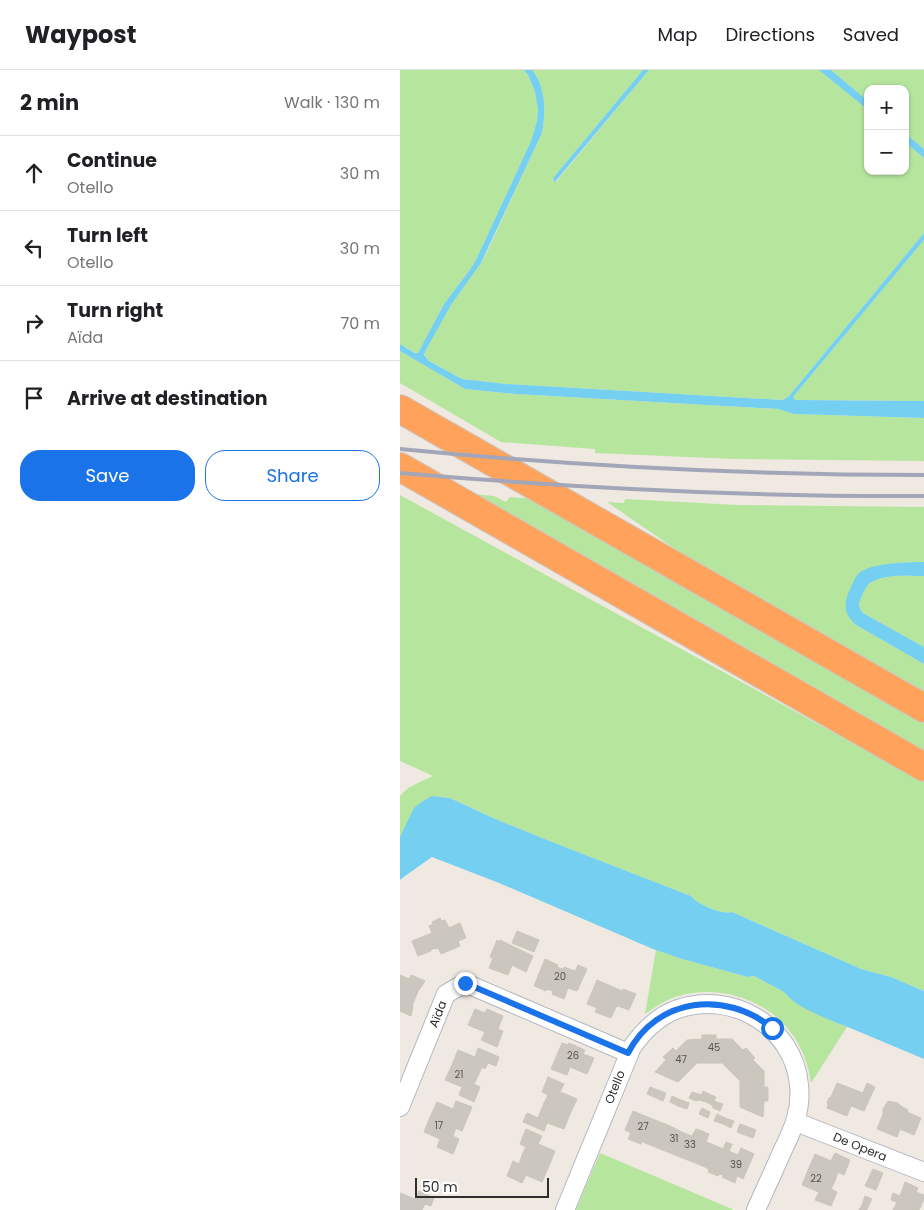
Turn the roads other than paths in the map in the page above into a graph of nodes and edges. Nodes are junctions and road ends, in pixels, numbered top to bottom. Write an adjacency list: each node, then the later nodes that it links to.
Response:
1 (400, 409): 3 (highway)
2 (400, 467): 4 (highway)
3 (924, 708)
4 (924, 767)
5 (628, 1053): 6 (street, Aïda); 7 (street, Otello); 9 (street, Otello)
6 (400, 1107)
7 (796, 1122): 8 (street, De Opera); 10 (street, Otello)
8 (924, 1172)
9 (565, 1210)
10 (756, 1210)

